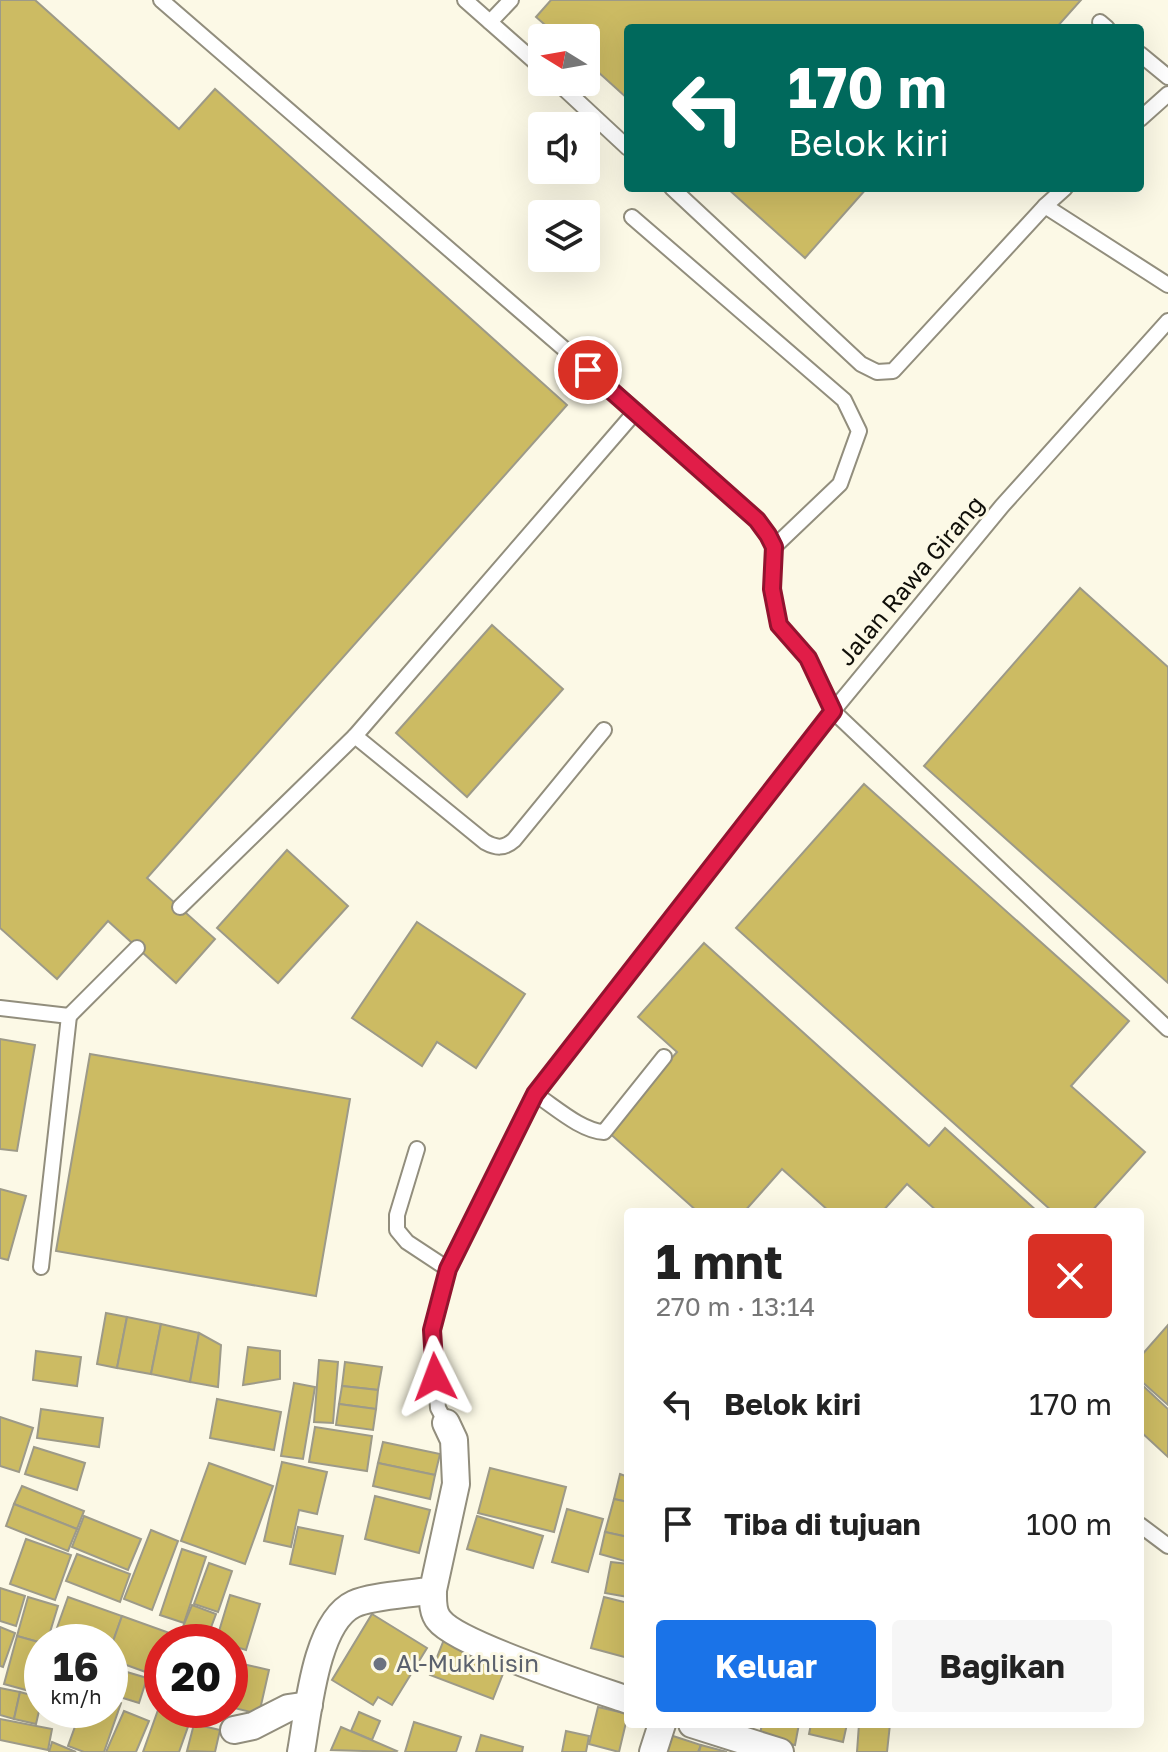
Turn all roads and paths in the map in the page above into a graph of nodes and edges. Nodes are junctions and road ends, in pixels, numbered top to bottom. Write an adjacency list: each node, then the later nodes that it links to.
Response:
1 (161, 0): 18 (lane)
2 (465, 0): 4 (lane)
3 (511, 0): 4 (lane)
4 (490, 22): 5 (lane)
5 (528, 56)
6 (1144, 57): 7 (lane)
7 (1168, 77)
8 (1168, 94): 10 (lane)
9 (572, 96): 11 (lane)
10 (1144, 115)
11 (624, 144)
12 (676, 192): 14 (lane)
13 (1061, 192): 14 (lane)
14 (1045, 206): 16 (lane)
15 (632, 217): 19 (lane)
16 (1168, 285)
17 (1168, 321): 20 (lane, Jalan Rawa Girang)
18 (636, 411): 19 (lane); 22 (lane)
19 (774, 547): 20 (lane)
20 (833, 711): 27 (lane); 29 (lane, Jalan Rawa Girang)
21 (604, 730): 22 (lane)
22 (355, 736): 23 (lane)
23 (180, 907)
24 (137, 948): 26 (lane)
25 (0, 1008): 26 (lane)
26 (69, 1016): 31 (lane)
27 (1168, 1029)
28 (664, 1057): 29 (lane)
29 (535, 1094): 32 (lane, Jalan Rawa Girang)
30 (417, 1149): 32 (lane)
31 (41, 1267)
32 (448, 1269): 33 (lane, Jalan Rawa Girang)
33 (446, 1423): 36 (street)
34 (1144, 1528): 35 (lane)
35 (1168, 1546)
36 (433, 1590): 37 (street); 38 (street)
37 (624, 1698)
38 (309, 1705): 41 (street); 42 (street)
39 (661, 1728): 43 (street)
40 (705, 1728): 44 (street)
41 (234, 1730)
42 (301, 1752)
43 (653, 1752)
44 (780, 1752)

